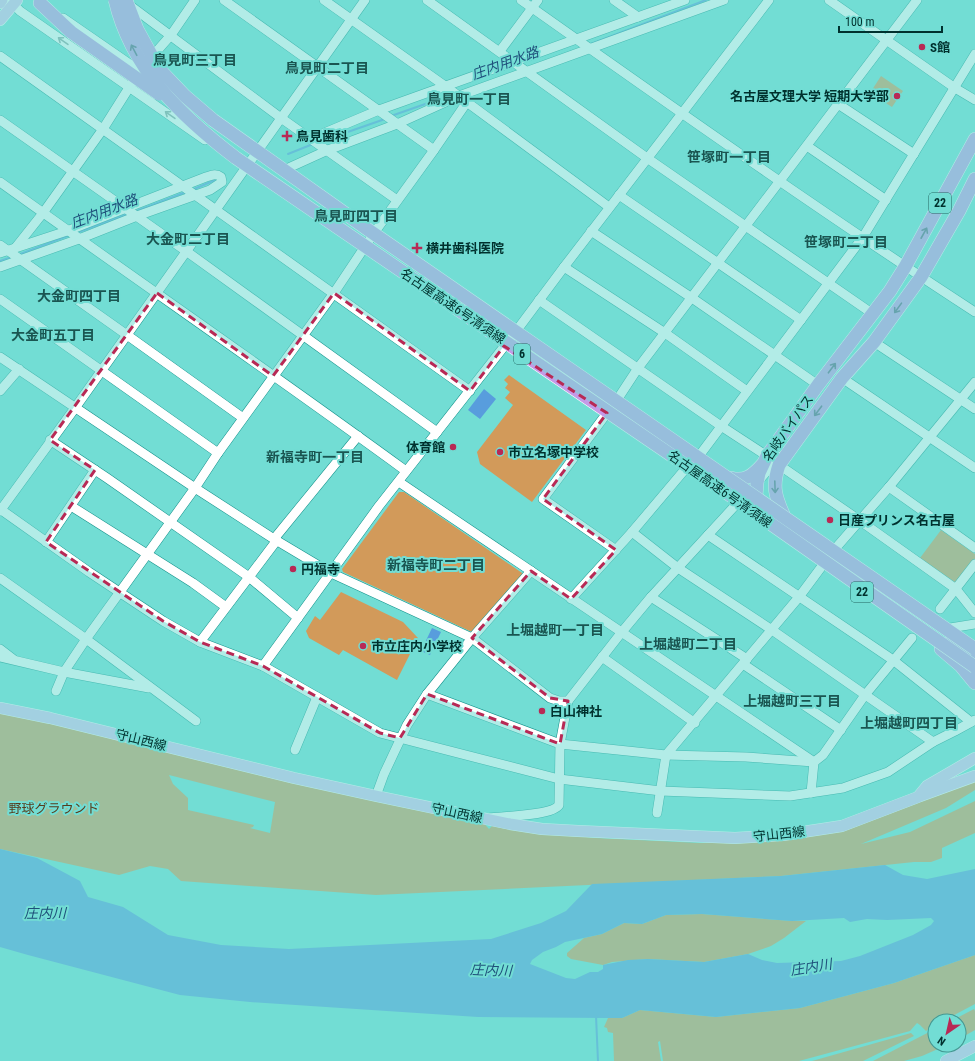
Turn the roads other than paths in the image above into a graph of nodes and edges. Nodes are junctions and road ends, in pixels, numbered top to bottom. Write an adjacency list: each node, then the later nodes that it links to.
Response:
1 (2, 0): 20 (main road)
2 (115, 0): 146 (highway, 名古屋高速6号清須線 / 6, one-way to 2, bridge)
3 (123, 0): 25 (street)
4 (126, 0): 57 (highway, 名古屋高速6号清須線 / 6, bridge)
5 (195, 0): 25 (street)
6 (224, 0): 33 (street)
7 (324, 0): 24 (street)
8 (365, 0): 24 (street)
9 (427, 0): 29 (street)
10 (521, 0): 21 (street)
11 (538, 0): 21 (street)
12 (614, 0): 22 (street)
13 (685, 0): 22 (street)
14 (724, 0): 28 (street)
15 (769, 0): 43 (street)
16 (829, 0): 27 (street)
17 (917, 0): 27 (street)
18 (13, 1): 23 (main road); 37 (street, one-way to 18)
19 (37, 1): 35 (street); 97 (highway, bridge)
20 (0, 3)
21 (532, 8): 26 (street); 29 (street)
22 (638, 17): 26 (street)
23 (0, 20)
24 (351, 20): 33 (street); 36 (street)
25 (171, 35): 35 (street); 44 (street)
26 (578, 40): 28 (street); 32 (street)
27 (886, 40): 38 (street); 41 (street)
28 (591, 49): 34 (street); 43 (street)
29 (500, 51): 32 (street)
30 (975, 54): 38 (street)
31 (0, 56): 47 (street)
32 (515, 62): 34 (street); 36 (street)
33 (317, 68): 42 (street); 44 (street)
34 (527, 71): 39 (street); 55 (street)
35 (140, 72): 37 (street); 53 (street)
36 (445, 86): 39 (street); 42 (street)
37 (129, 87): 47 (street); 56 (street, one-way to 37)
38 (955, 88): 40 (street); 54 (street)
39 (463, 99): 46 (street); 52 (street); 67 (street)
40 (975, 100)
41 (838, 104): 50 (street); 54 (street)
42 (379, 110): 46 (street); 48 (street)
43 (681, 114): 55 (street); 60 (street)
44 (281, 118): 48 (street); 53 (street)
45 (0, 120): 58 (street)
46 (397, 124): 51 (street); 52 (street)
47 (103, 129): 58 (street); 62 (street)
48 (310, 139): 51 (street)
49 (975, 140): 86 (highway, 名岐バイパス / 22, one-way to 49)
50 (807, 146): 60 (street); 66 (street)
51 (328, 150): 57 (street); 65 (street)
52 (434, 150): 65 (street)
53 (257, 152): 56 (street); 57 (street)
54 (914, 154): 66 (street)
55 (647, 158): 64 (street); 73 (street)
56 (245, 168): 69 (street); 72 (street)
57 (284, 170): 76 (street); 97 (highway, 名古屋高速6号清須線 / 6, bridge)
58 (73, 172): 68 (street); 70 (street)
59 (975, 179): 87 (highway, 名岐バイパス / 22)
60 (780, 181): 73 (street); 77 (street)
61 (0, 182): 70 (street)
62 (184, 186): 63 (street); 63 (street); 68 (street)
63 (196, 195): 69 (street); 71 (street)
64 (619, 195): 67 (street); 83 (street)
65 (397, 200): 76 (street)
66 (886, 200): 77 (street)
67 (609, 208): 75 (street)
68 (125, 209): 71 (street); 74 (street)
69 (216, 210): 81 (street); 90 (street)
70 (43, 213): 74 (street); 80 (street)
71 (137, 216): 78 (street); 81 (street)
72 (325, 224): 79 (highway)
73 (746, 226): 83 (street); 88 (street)
74 (67, 231): 78 (street); 80 (street)
75 (591, 231): 84 (street); 91 (street)
76 (374, 233): 79 (street); 97 (street)
77 (863, 237): 86 (street); 88 (street)
78 (79, 239): 82 (street); 89 (street)
79 (364, 248): 90 (street); 102 (street); 146 (highway, bridge)
80 (7, 249): 82 (street)
81 (186, 251): 89 (street); 100 (street)
82 (19, 259): 85 (street); 99 (street)
83 (718, 264): 91 (street); 96 (street)
84 (564, 266): 93 (street); 98 (street)
85 (1, 267)
86 (905, 267): 87 (street); 95 (highway, 名岐バイパス / 22)
87 (921, 277): 94 (street); 101 (highway, 名岐バイパス / 22, one-way to 101)
88 (829, 284): 95 (street); 96 (street)
89 (157, 293): 99 (street); 108 (street)
90 (334, 293): 100 (street); 113 (street)
91 (692, 298): 98 (street); 103 (street)
92 (0, 299): 107 (street)
93 (540, 300): 97 (street); 105 (street)
94 (975, 312)
95 (872, 314): 111 (highway, 名岐バイパス / 22, one-way to 95)
96 (801, 320): 103 (street)
97 (520, 333): 102 (street); 115 (street); 179 (highway, 名古屋高速6号清須線 / 6, bridge)
98 (665, 333): 105 (street); 114 (street)
99 (127, 335): 107 (street); 120 (street)
100 (303, 335): 108 (street); 123 (street)
101 (874, 342): 109 (highway, 名岐バイパス / 22); 116 (street)
102 (504, 346): 113 (street); 119 (street)
103 (774, 355): 111 (street); 114 (street)
104 (0, 357): 106 (street)
105 (638, 368): 115 (street); 121 (street)
106 (18, 369): 112 (street); 117 (street)
107 (101, 372): 117 (street); 127 (street)
108 (273, 376): 120 (street); 124 (street)
109 (842, 378): 122 (highway, 名岐バイパス / 22, one-way to 122); 125 (street)
110 (975, 382): 116 (street)
111 (818, 385): 129 (highway, 名岐バイパス / 22)
112 (0, 391)
113 (470, 391): 123 (street)
114 (747, 391): 121 (street)
115 (617, 400): 128 (street)
116 (961, 400): 118 (street); 125 (street)
117 (75, 408): 126 (street); 137 (street)
118 (975, 409)
119 (606, 413): 131 (street); 151 (street)
120 (242, 418): 127 (street)
121 (721, 426): 128 (street); 129 (street)
122 (805, 429): 130 (highway, 名岐バイパス / 22); 139 (street)
123 (436, 432): 134 (street)
124 (358, 436): 134 (street); 148 (street)
125 (930, 437): 132 (street); 138 (street)
126 (50, 440): 133 (street); 141 (street)
127 (218, 453): 137 (street)
128 (699, 456): 135 (street)
129 (765, 460): 139 (highway, 名岐バイパス)
130 (779, 465): 142 (highway, 名岐バイパス / 22, one-way to 142); 143 (street)
131 (687, 468): 139 (street); 145 (street)
132 (975, 468)
133 (95, 470): 140 (street); 144 (street)
134 (406, 471): 136 (street)
135 (731, 478): 139 (highway)
136 (399, 482): 157 (street); 158 (street)
137 (194, 488): 144 (street); 148 (street)
138 (888, 488): 143 (street); 150 (street)
139 (747, 491): 142 (highway); 146 (street); 146 (highway, 22); 147 (street)
140 (71, 506): 149 (street); 153 (street)
141 (0, 510): 149 (street)
142 (784, 516): 152 (highway, 22)
143 (859, 520): 152 (street); 161 (street)
144 (170, 522): 153 (street); 159 (street)
145 (632, 532): 151 (street); 156 (street)
146 (779, 532): 155 (highway, 22); 187 (highway, 名古屋高速6号清須線 / 6, bridge)
147 (708, 535): 156 (street); 164 (street)
148 (275, 539): 158 (street); 159 (street)
149 (46, 542): 162 (street)
150 (975, 548)
151 (616, 550): 165 (street)
152 (834, 550): 155 (street); 171 (highway, 22)
153 (147, 553): 162 (street); 166 (street)
154 (975, 564): 161 (street)
155 (823, 565): 164 (street); 189 (highway, 22)
156 (678, 568): 163 (street); 172 (street)
157 (531, 572): 165 (street); 174 (street)
158 (331, 573): 169 (street); 174 (street)
159 (249, 577): 166 (street); 169 (street)
160 (0, 578): 176 (street)
161 (956, 589): 167 (street); 168 (street)
162 (119, 592): 176 (street); 177 (street)
163 (652, 597): 173 (street); 184 (street)
164 (799, 597): 172 (street); 183 (street)
165 (571, 599): 173 (street)
166 (226, 607): 177 (street)
167 (940, 609)
168 (975, 613)
169 (298, 618): 186 (street)
170 (975, 624): 171 (street)
171 (944, 629): 185 (highway, 22)
172 (772, 630): 184 (street); 193 (street)
173 (621, 632): 181 (street); 194 (street)
174 (472, 638): 192 (street); 196 (street)
175 (912, 638): 183 (street)
176 (86, 639): 188 (street); 190 (street)
177 (200, 642): 186 (street)
178 (0, 648): 182 (street)
179 (975, 649)
180 (0, 657): 182 (street)
181 (602, 657): 196 (street); 200 (street)
182 (16, 660): 188 (street)
183 (893, 660): 193 (street); 199 (street)
184 (745, 661): 194 (street); 201 (street)
185 (975, 662)
186 (263, 666): 195 (street)
187 (975, 667)
188 (64, 672): 190 (street); 191 (street)
189 (975, 682)
190 (152, 688): 198 (street)
191 (56, 691)
192 (427, 694): 202 (street); 204 (street)
193 (865, 695): 201 (street); 203 (street)
194 (717, 696): 200 (street); 208 (street)
195 (317, 697): 202 (street); 205 (street)
196 (568, 701): 204 (street)
197 (0, 708): 213 (main road, 守山西線)
198 (196, 721)
199 (973, 721): 203 (street)
200 (695, 723): 206 (street)
201 (841, 730): 208 (street)
202 (400, 738): 210 (street); 213 (street)
203 (933, 742): 212 (street)
204 (560, 744): 206 (street); 210 (street)
205 (295, 750)
206 (666, 755): 208 (street); 211 (street)
207 (975, 758): 214 (main road, 守山西線)
208 (814, 762): 212 (street)
209 (975, 776): 214 (main road, 守山西線)
210 (559, 779): 211 (street); 216 (street)
211 (661, 791): 212 (street); 215 (street)
212 (811, 793)
213 (376, 796): 216 (main road, 守山西線)
214 (918, 797): 216 (main road, 守山西線)
215 (657, 813)
216 (480, 818)
217 (975, 1046): 218 (main road)
218 (946, 1061)

